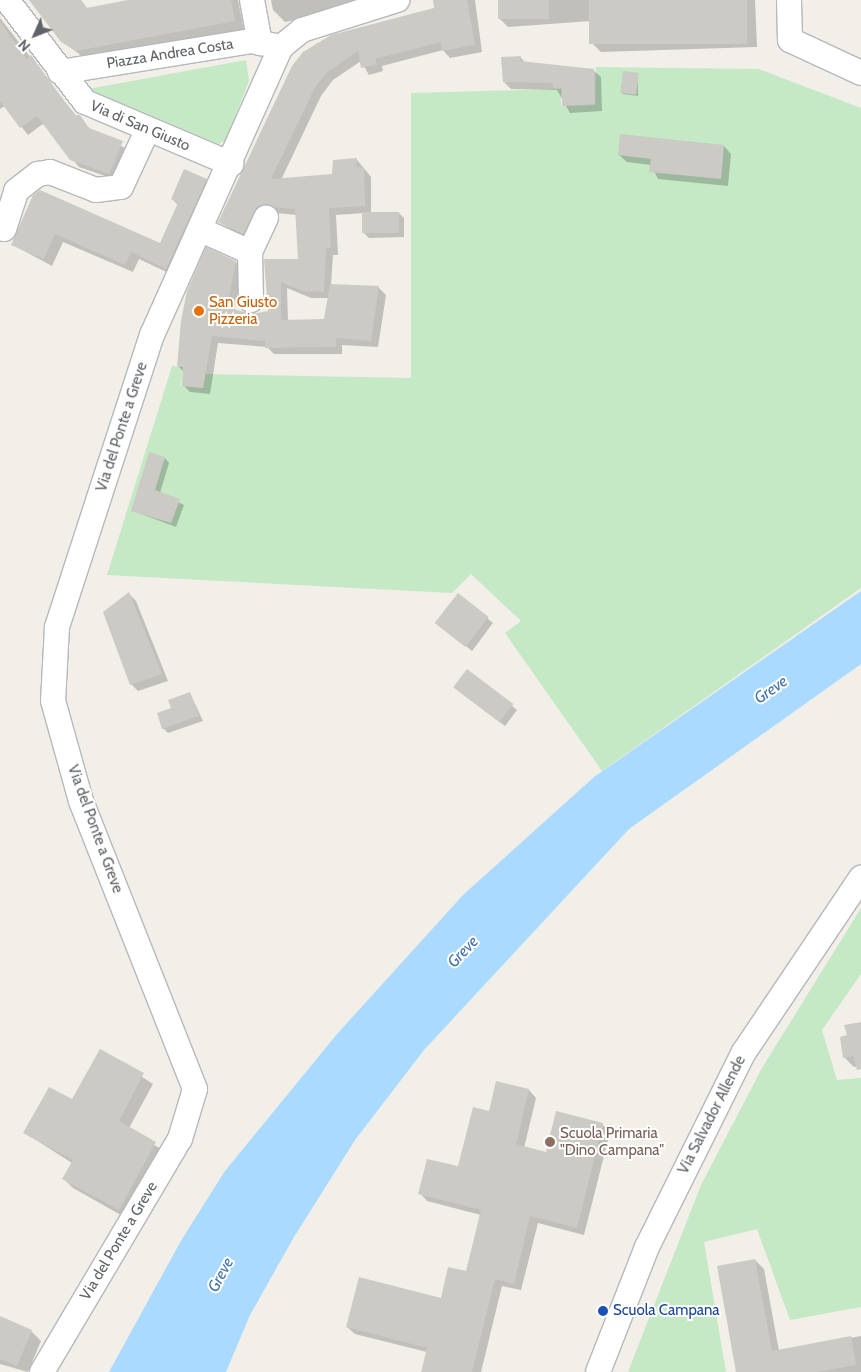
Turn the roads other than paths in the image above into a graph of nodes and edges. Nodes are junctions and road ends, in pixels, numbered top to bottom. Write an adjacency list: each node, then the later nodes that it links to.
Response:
1 (7, 0): 6 (street, Via di San Giusto)
2 (252, 0): 5 (street)
3 (397, 0): 5 (street, Via del Ponte a Greve)
4 (789, 0): 7 (street)
5 (270, 45): 6 (street, Piazza Andrea Costa); 9 (street, Via del Ponte a Greve)
6 (60, 72): 8 (street, Via di San Giusto)
7 (861, 73)
8 (147, 131): 9 (street, Via di San Giusto); 11 (street)
9 (232, 164): 12 (street, Via del Ponte a Greve)
10 (266, 217): 13 (street)
11 (4, 229)
12 (201, 230): 13 (street); 16 (street, Via del Ponte a Greve)
13 (250, 252): 14 (street)
14 (251, 300)
15 (861, 878): 17 (street, Via Salvador Allende)
16 (42, 1372)
17 (598, 1372)

